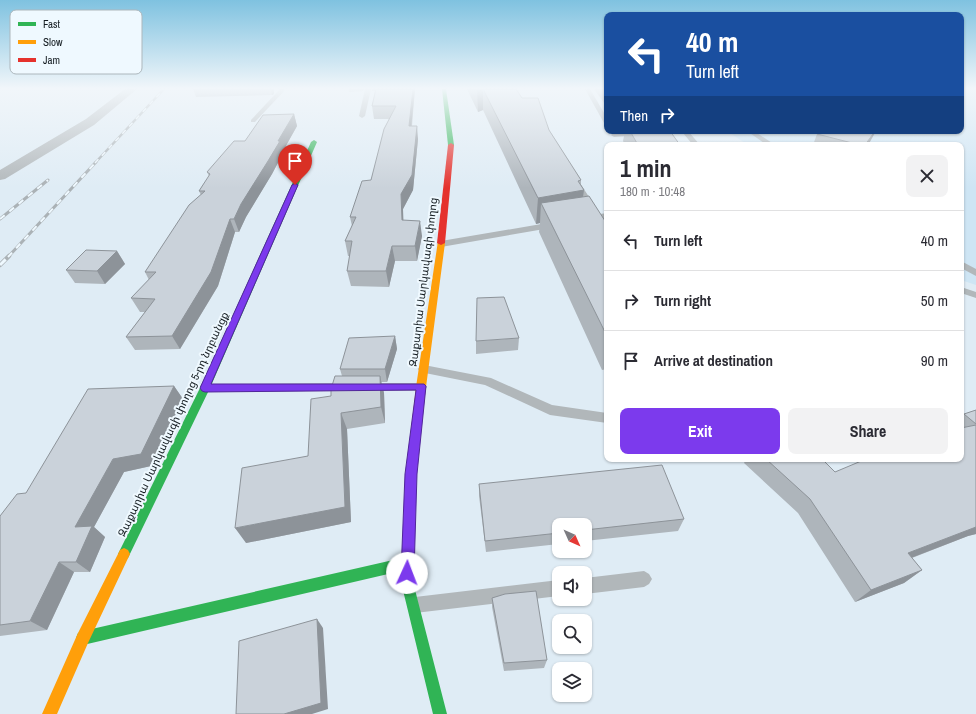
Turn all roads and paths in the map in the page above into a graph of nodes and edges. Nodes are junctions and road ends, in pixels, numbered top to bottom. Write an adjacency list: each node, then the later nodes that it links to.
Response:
1 (89, 122): 11 (street)
2 (448, 122): 15 (main road, Զաքարիա Սարկավագի փողոց)
3 (642, 134): 6 (lane)
4 (688, 134): 8 (lane)
5 (755, 134): 9 (lane)
6 (614, 136)
7 (314, 142): 22 (main road, Զաքարիա Սարկավագի փողոց 5-րդ նրբանցք)
8 (694, 142)
9 (767, 142)
10 (570, 174): 12 (lane)
11 (0, 176)
12 (603, 217): 13 (lane)
13 (583, 221)
14 (559, 225): 15 (lane)
15 (441, 244): 20 (main road, Զաքարիա Սարկավագի փողոց)
16 (964, 266): 17 (lane)
17 (976, 273)
18 (964, 291): 19 (lane)
19 (976, 295)
20 (424, 369): 21 (main road, Զաքարիա Սարկավագի փողոց); 23 (lane)
21 (421, 386): 22 (lane); 24 (main road, Զաքարիա Սարկավագի փողոց)
22 (205, 388): 29 (main road, Զաքարիա Սարկավագի փողոց 5-րդ նրբանցք)
23 (604, 418)
24 (408, 563): 28 (main road, Զաքարիա Սարկավագի փողոց); 29 (main road)
25 (644, 579): 26 (lane)
26 (592, 585)
27 (552, 589): 28 (lane)
28 (412, 605): 31 (main road, Զաքարիա Սարկավագի փողոց)
29 (83, 638): 30 (main road, Զաքարիա Սարկավագի փողոց 5-րդ նրբանցք)
30 (49, 714)
31 (440, 714)

